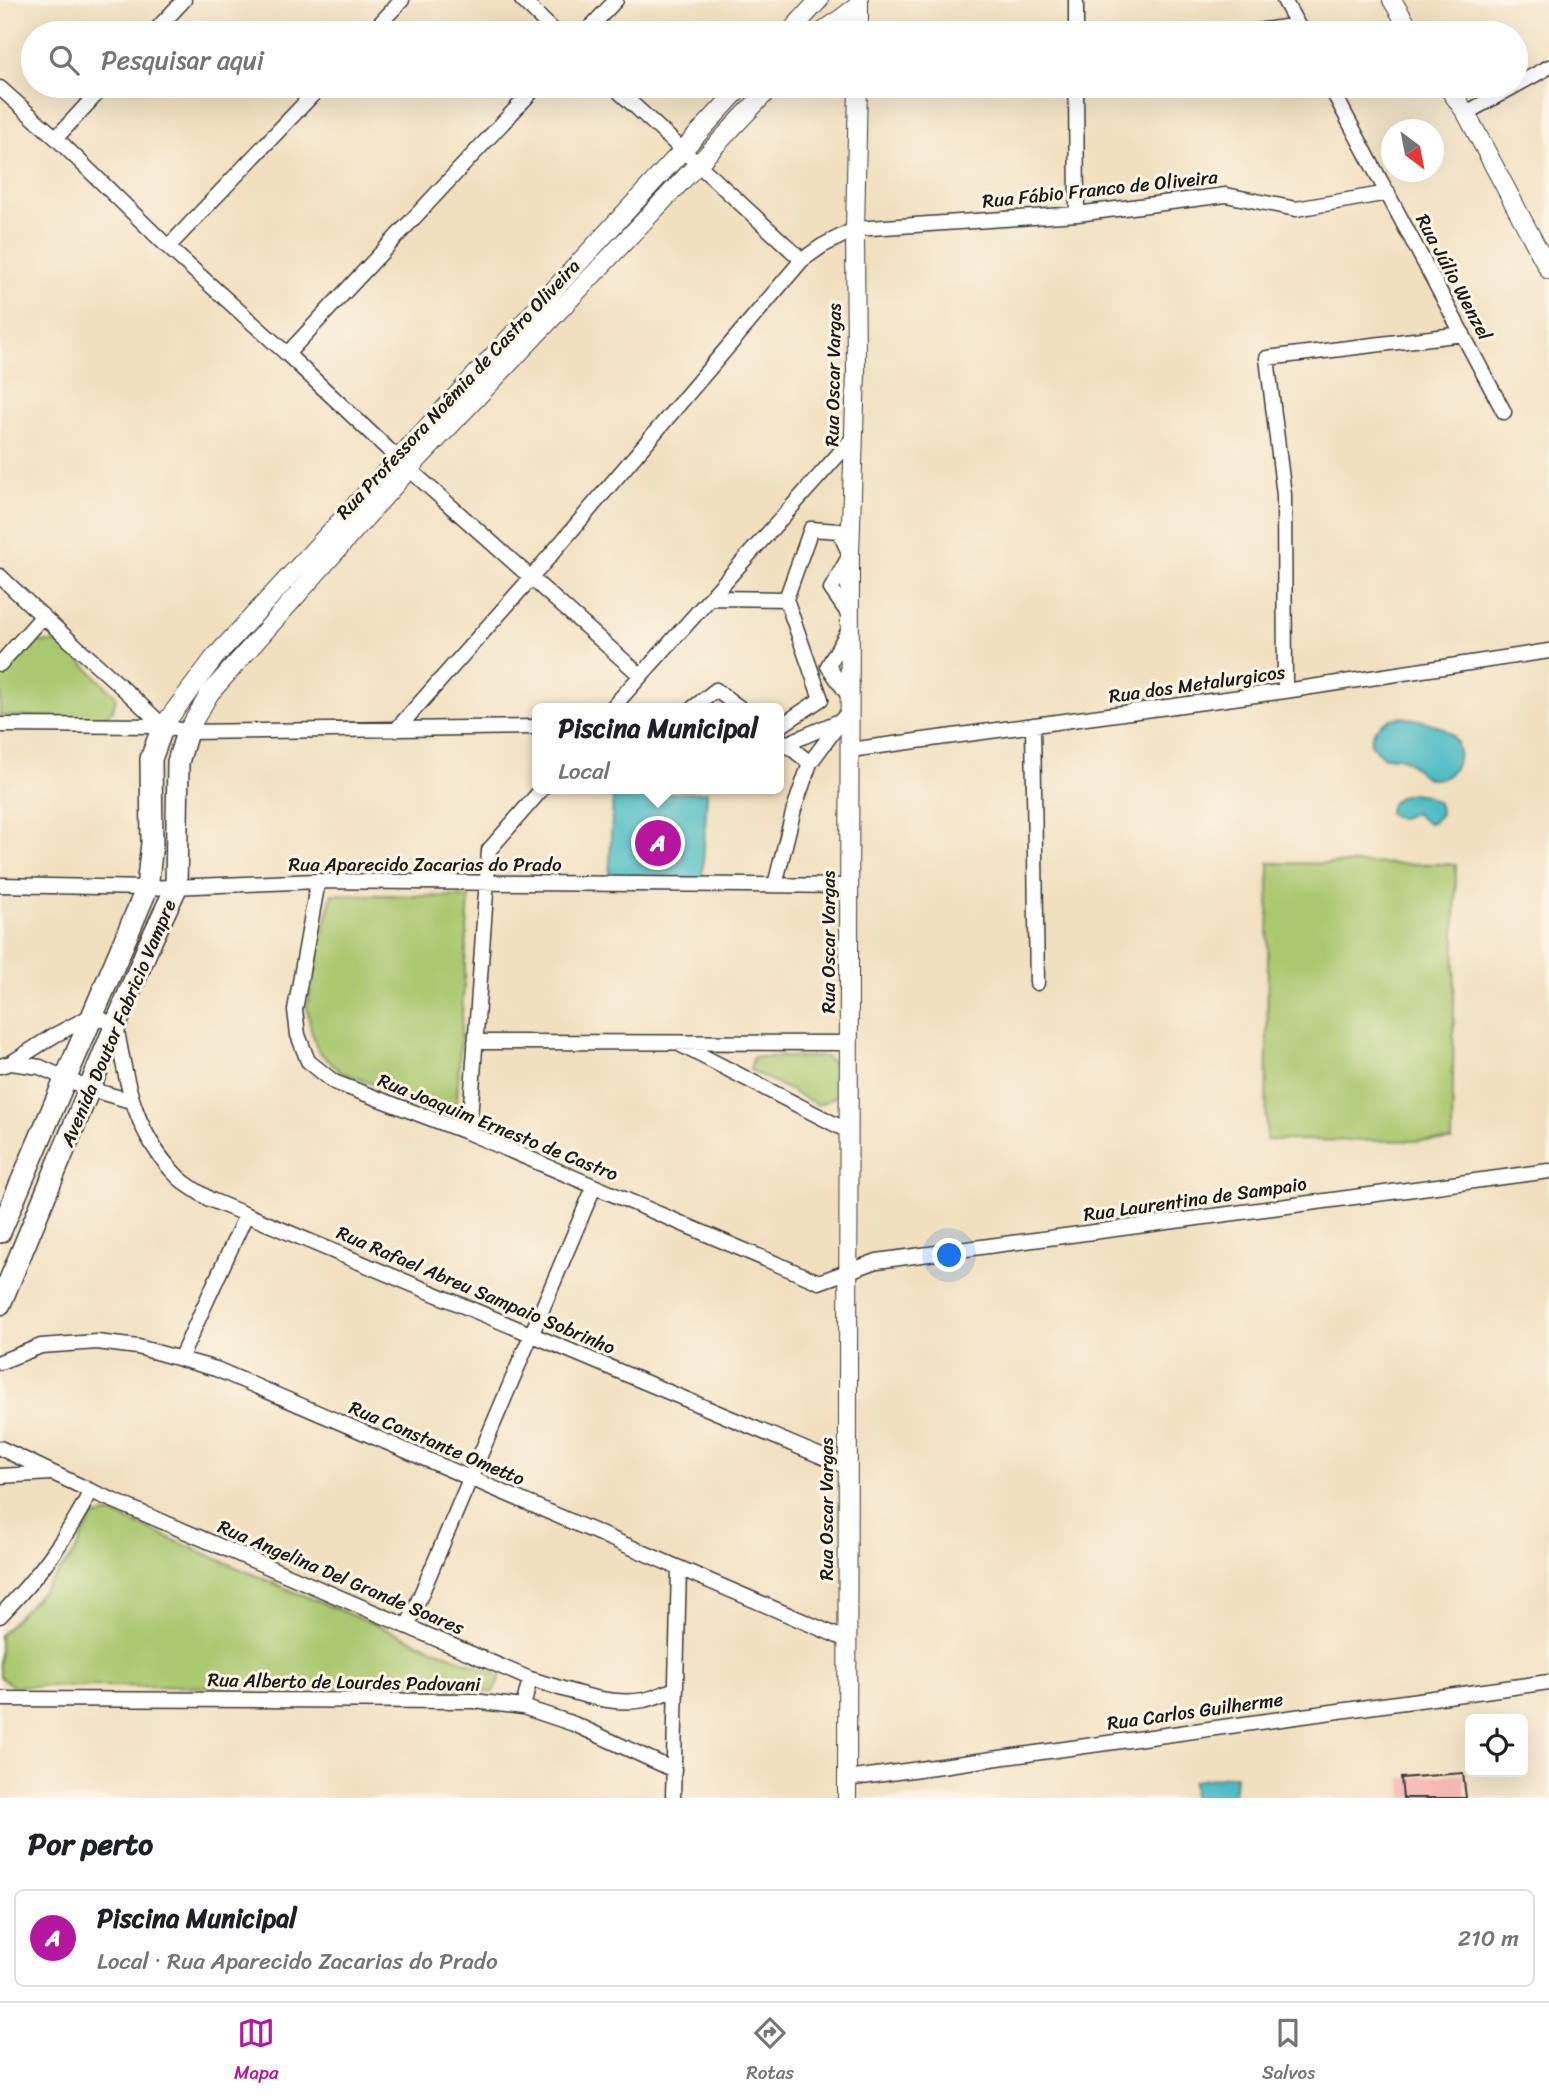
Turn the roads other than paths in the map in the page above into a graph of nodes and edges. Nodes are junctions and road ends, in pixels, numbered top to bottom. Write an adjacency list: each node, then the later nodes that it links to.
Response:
1 (184, 0): 10 (street)
2 (402, 0): 11 (street)
3 (522, 0): 12 (street)
4 (616, 0): 13 (street)
5 (819, 0): 14 (street)
6 (1076, 0): 17 (street)
7 (1284, 0): 18 (street)
8 (1392, 0): 19 (street)
9 (859, 3): 15 (street); 16 (street)
10 (164, 21)
11 (382, 21)
12 (544, 21)
13 (596, 21)
14 (800, 21)
15 (836, 21)
16 (859, 21)
17 (1076, 21)
18 (1296, 21)
19 (1405, 21)
20 (1549, 67): 21 (street)
21 (1528, 79)
22 (0, 88): 35 (street)
23 (93, 98): 35 (street)
24 (310, 98): 41 (street)
25 (526, 98): 45 (street)
26 (626, 98): 36 (street)
27 (731, 98): 36 (street, Rua Professora Noêmia de Castro Oliveira)
28 (761, 98): 37 (street, Rua Professora Noêmia de Castro Oliveira)
29 (858, 98): 40 (street, Rua Oscar Vargas)
30 (1076, 98): 39 (street)
31 (1337, 98): 38 (street, Rua Júlio Wenzel)
32 (1455, 98): 34 (street)
33 (1493, 98): 34 (street)
34 (1466, 113): 43 (street)
35 (56, 138): 41 (street)
36 (684, 150): 37 (street); 48 (street, Rua Professora Noêmia de Castro Oliveira)
37 (698, 165): 42 (street); 48 (street, Rua Professora Noêmia de Castro Oliveira)
38 (1388, 193): 39 (street, Rua Fábio Franco de Oliveira); 44 (street, Rua Júlio Wenzel)
39 (1077, 214): 40 (street, Rua Fábio Franco de Oliveira)
40 (855, 229): 42 (street); 47 (street, Rua Oscar Vargas)
41 (168, 247): 45 (street)
42 (802, 260): 51 (street)
43 (1549, 270)
44 (1463, 334): 46 (street, Rua Júlio Wenzel); 58 (street)
45 (287, 354): 48 (street)
46 (1504, 412)
47 (854, 437): 49 (street, Rua Oscar Vargas); 52 (street)
48 (404, 464): 51 (street); 66 (street, Rua Professora Noêmia de Castro Oliveira); 69 (street, Rua Professora Noêmia de Castro Oliveira)
49 (850, 555): 53 (street); 62 (street, Rua Oscar Vargas)
50 (0, 576): 54 (street)
51 (531, 578): 57 (street); 68 (street)
52 (710, 598): 53 (street); 57 (street)
53 (786, 599): 63 (street)
54 (42, 617): 56 (street); 66 (street)
55 (1549, 651): 58 (street, Rua dos Metalurgicos)
56 (0, 664)
57 (640, 675): 59 (street)
58 (1284, 691): 65 (street, Rua dos Metalurgicos)
59 (616, 703)
60 (699, 703): 61 (street)
61 (733, 703)
62 (847, 709): 70 (street); 72 (street, Rua Oscar Vargas); 73 (street)
63 (784, 724)
64 (0, 725): 66 (street)
65 (1033, 725): 72 (street, Rua dos Metalurgicos); 82 (street)
66 (163, 726): 69 (street); 80 (main road, Avenida Doutor Fabricio Vampre)
67 (532, 727): 68 (street)
68 (396, 730): 69 (street)
69 (187, 732): 81 (main road, Avenida Doutor Fabricio Vampre)
70 (784, 741)
71 (784, 745): 73 (street)
72 (850, 750): 79 (street, Rua Oscar Vargas)
73 (810, 763): 78 (street)
74 (538, 794): 76 (street)
75 (318, 881): 76 (street, Rua Aparecido Zacarias do Prado); 81 (street, Rua Aparecido Zacarias do Prado); 93 (street, Rua Joaquim Ernesto de Castro)
76 (486, 883): 78 (street, Rua Aparecido Zacarias do Prado); 85 (street)
77 (0, 885): 80 (street, Rua Aparecido Zacarias do Prado)
78 (775, 886): 79 (street, Rua Aparecido Zacarias do Prado)
79 (849, 886): 87 (street, Rua Oscar Vargas)
80 (147, 888): 81 (street, Rua Aparecido Zacarias do Prado); 83 (main road, Avenida Doutor Fabricio Vampre)
81 (176, 888): 84 (main road, Avenida Doutor Fabricio Vampre)
82 (1037, 982)
83 (93, 1015): 84 (street); 88 (street); 89 (main road, Avenida Doutor Fabricio Vampre)
84 (116, 1026): 90 (main road, Avenida Doutor Fabricio Vampre); 91 (street, Rua Rafael Abreu Sampaio Sobrinho)
85 (475, 1042): 86 (street); 93 (street)
86 (677, 1042): 87 (street); 92 (street)
87 (849, 1043): 92 (street, Rua Oscar Vargas)
88 (6, 1064): 89 (street)
89 (66, 1079): 90 (street); 97 (main road, Avenida Doutor Fabricio Vampre)
90 (89, 1089): 91 (street); 99 (main road, Avenida Doutor Fabricio Vampre)
91 (131, 1101): 96 (street, Rua Rafael Abreu Sampaio Sobrinho)
92 (848, 1131): 98 (street, Rua Oscar Vargas)
93 (469, 1133): 95 (street, Rua Joaquim Ernesto de Castro)
94 (1549, 1171): 98 (street, Rua Laurentina de Sampaio)
95 (594, 1186): 98 (street, Rua Joaquim Ernesto de Castro); 100 (street)
96 (247, 1215): 100 (street, Rua Rafael Abreu Sampaio Sobrinho); 101 (street)
97 (0, 1233)
98 (848, 1271): 104 (street, Rua Oscar Vargas)
99 (0, 1304)
100 (532, 1334): 104 (street, Rua Rafael Abreu Sampaio Sobrinho); 107 (street)
101 (180, 1359): 102 (street, Rua Constante Ometto); 107 (street, Rua Constante Ometto)
102 (0, 1362)
103 (0, 1448): 105 (street, Rua Angelina Del Grande Soares)
104 (848, 1466): 112 (street, Rua Oscar Vargas)
105 (52, 1473): 106 (street); 108 (street, Rua Angelina Del Grande Soares)
106 (0, 1476)
107 (471, 1478): 109 (street, Rua Constante Ometto); 111 (street)
108 (91, 1491): 110 (street); 111 (street, Rua Angelina Del Grande Soares)
109 (679, 1568): 112 (street, Rua Constante Ometto); 115 (street)
110 (0, 1616)
111 (408, 1625): 113 (street, Rua Angelina Del Grande Soares)
112 (847, 1640): 119 (street, Rua Oscar Vargas)
113 (530, 1679): 115 (street, Rua Angelina Del Grande Soares); 117 (street)
114 (1549, 1682): 119 (street, Rua Carlos Guilherme)
115 (676, 1689): 118 (street)
116 (2, 1697): 117 (street, Rua Alberto de Lourdes Padovani)
117 (523, 1707): 118 (street, Rua Alberto de Lourdes Padovani)
118 (674, 1770): 120 (street)
119 (847, 1779): 121 (street, Rua Oscar Vargas)
120 (673, 1798)
121 (847, 1798)

